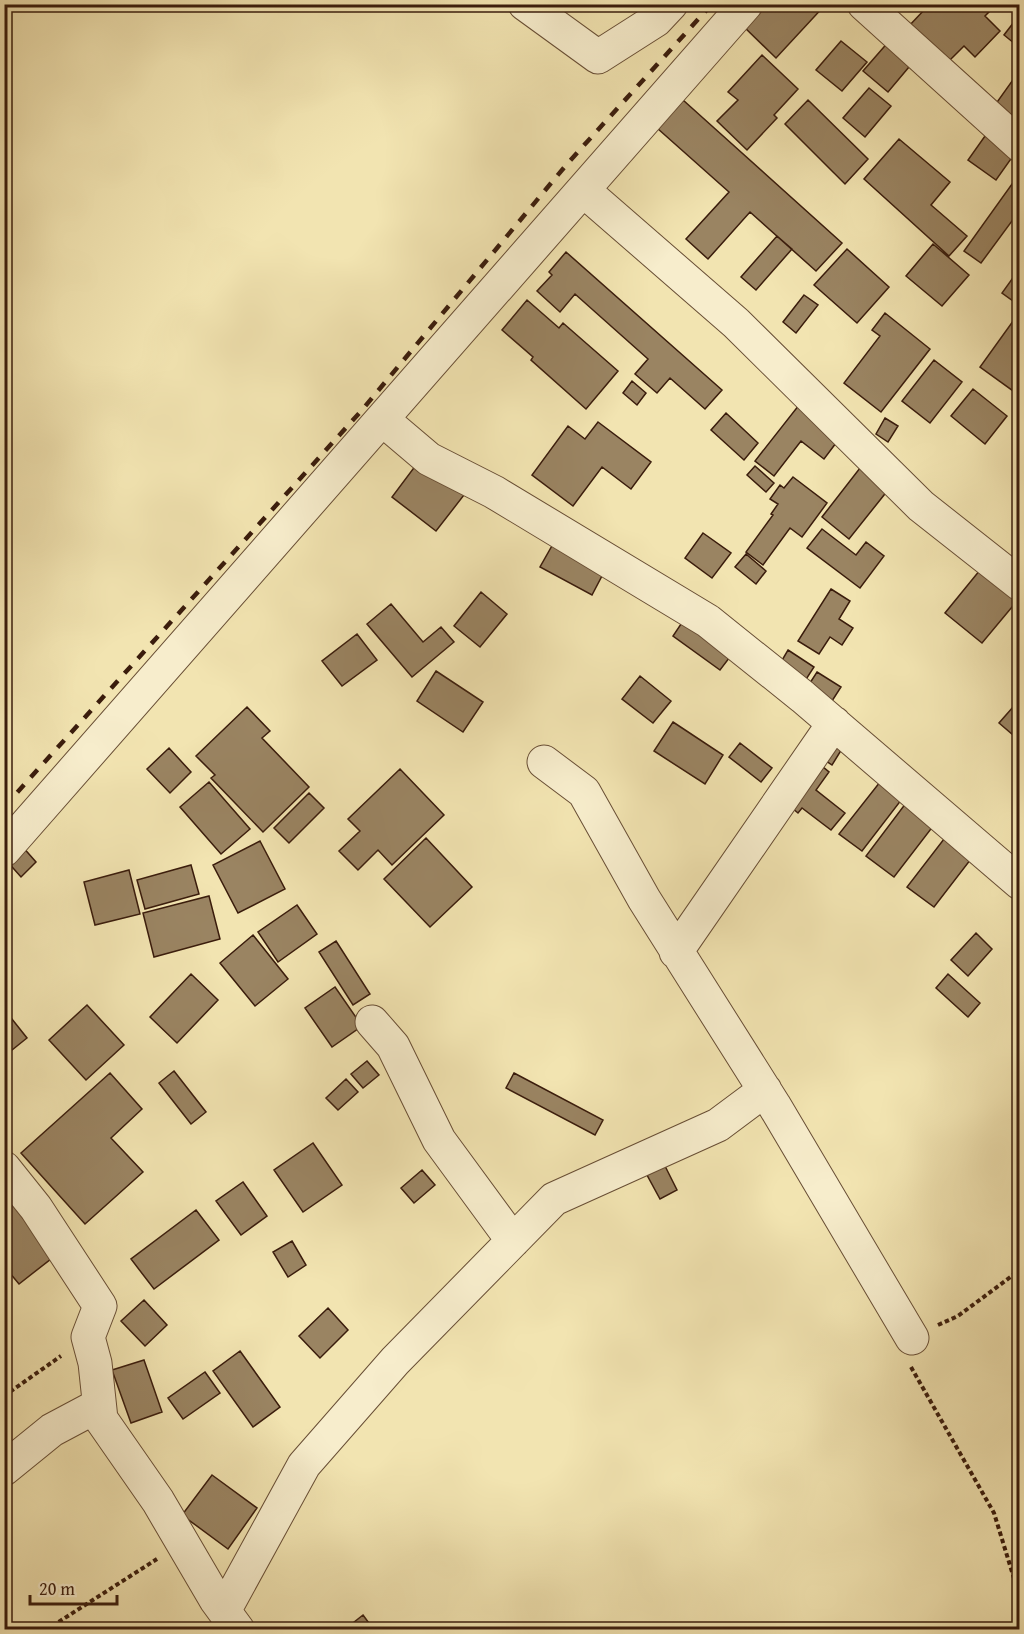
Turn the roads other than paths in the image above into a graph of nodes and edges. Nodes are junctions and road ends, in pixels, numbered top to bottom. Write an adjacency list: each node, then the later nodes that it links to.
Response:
1 (525, 4): 2 (street)
2 (671, 4)
3 (746, 4): 6 (street)
4 (864, 4): 5 (street)
5 (1020, 145)
6 (583, 190): 7 (street); 8 (street)
7 (383, 420): 9 (street); 11 (street)
8 (1020, 584)
9 (834, 723): 12 (street); 13 (street)
10 (544, 762): 13 (street)
11 (4, 850)
12 (1020, 883)
13 (676, 952): 15 (street)
14 (372, 1023): 17 (street)
15 (765, 1090): 17 (street); 18 (street)
16 (4, 1168): 19 (street)
17 (513, 1241): 21 (street)
18 (912, 1338)
19 (99, 1405): 20 (street); 21 (street)
20 (4, 1469)
21 (231, 1620)

